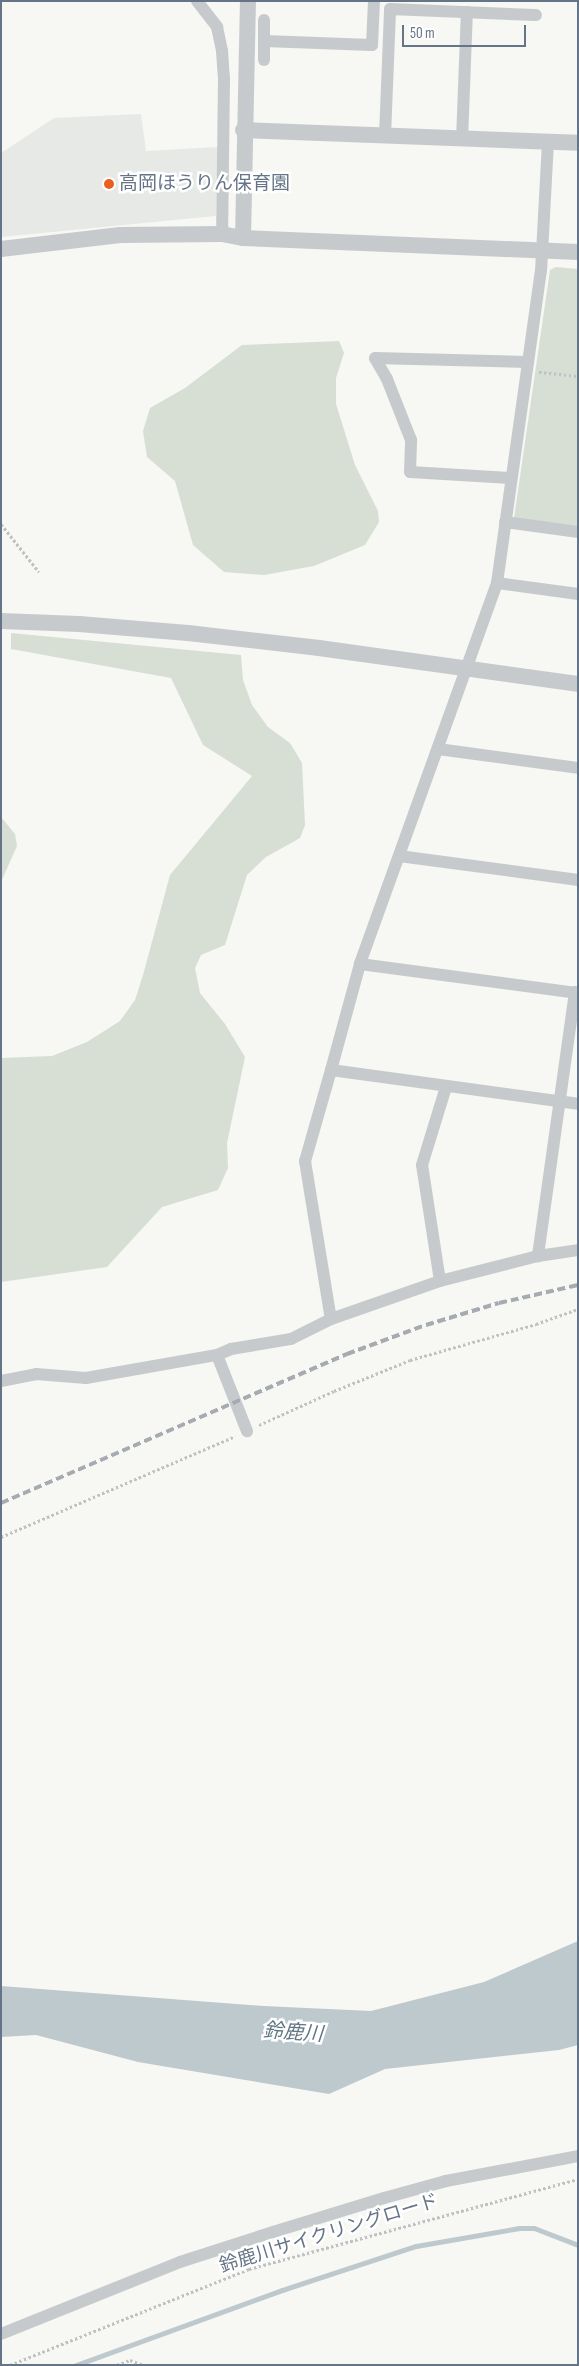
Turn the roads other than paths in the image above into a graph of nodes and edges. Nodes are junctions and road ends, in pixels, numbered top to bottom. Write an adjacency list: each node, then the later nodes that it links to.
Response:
1 (198, 1): 14 (street)
2 (248, 1): 9 (street)
3 (374, 1): 7 (street)
4 (467, 12): 5 (street); 10 (street); 11 (street)
5 (536, 15)
6 (264, 20): 7 (street)
7 (264, 41): 8 (street)
8 (264, 60)
9 (243, 130): 10 (street); 15 (street)
10 (385, 136): 11 (street)
11 (462, 140): 12 (street)
12 (548, 142): 13 (street); 17 (street)
13 (578, 143)
14 (222, 234): 15 (street); 16 (street)
15 (243, 238): 17 (street)
16 (1, 249)
17 (543, 249): 18 (street); 19 (street)
18 (578, 252)
19 (528, 362): 20 (street); 20 (street)
20 (510, 478): 21 (street)
21 (505, 522): 22 (street); 23 (street)
22 (578, 532)
23 (497, 583): 24 (street); 26 (street)
24 (578, 594)
25 (1, 621): 26 (street)
26 (467, 669): 27 (street); 28 (street)
27 (578, 684)
28 (438, 749): 29 (street); 30 (street)
29 (578, 768)
30 (399, 856): 31 (street); 32 (street)
31 (578, 880)
32 (360, 964): 33 (street); 34 (street)
33 (576, 992): 36 (street)
34 (331, 1070): 35 (street); 41 (street)
35 (446, 1087): 36 (street); 40 (street)
36 (560, 1102): 37 (street); 39 (street)
37 (578, 1104)
38 (578, 1250): 39 (street)
39 (538, 1256): 40 (street)
40 (440, 1281): 41 (street)
41 (331, 1319): 42 (street)
42 (217, 1355): 43 (street); 44 (street)
43 (1, 1381)
44 (246, 1431)
45 (578, 2156): 46 (street)
46 (1, 2334)

